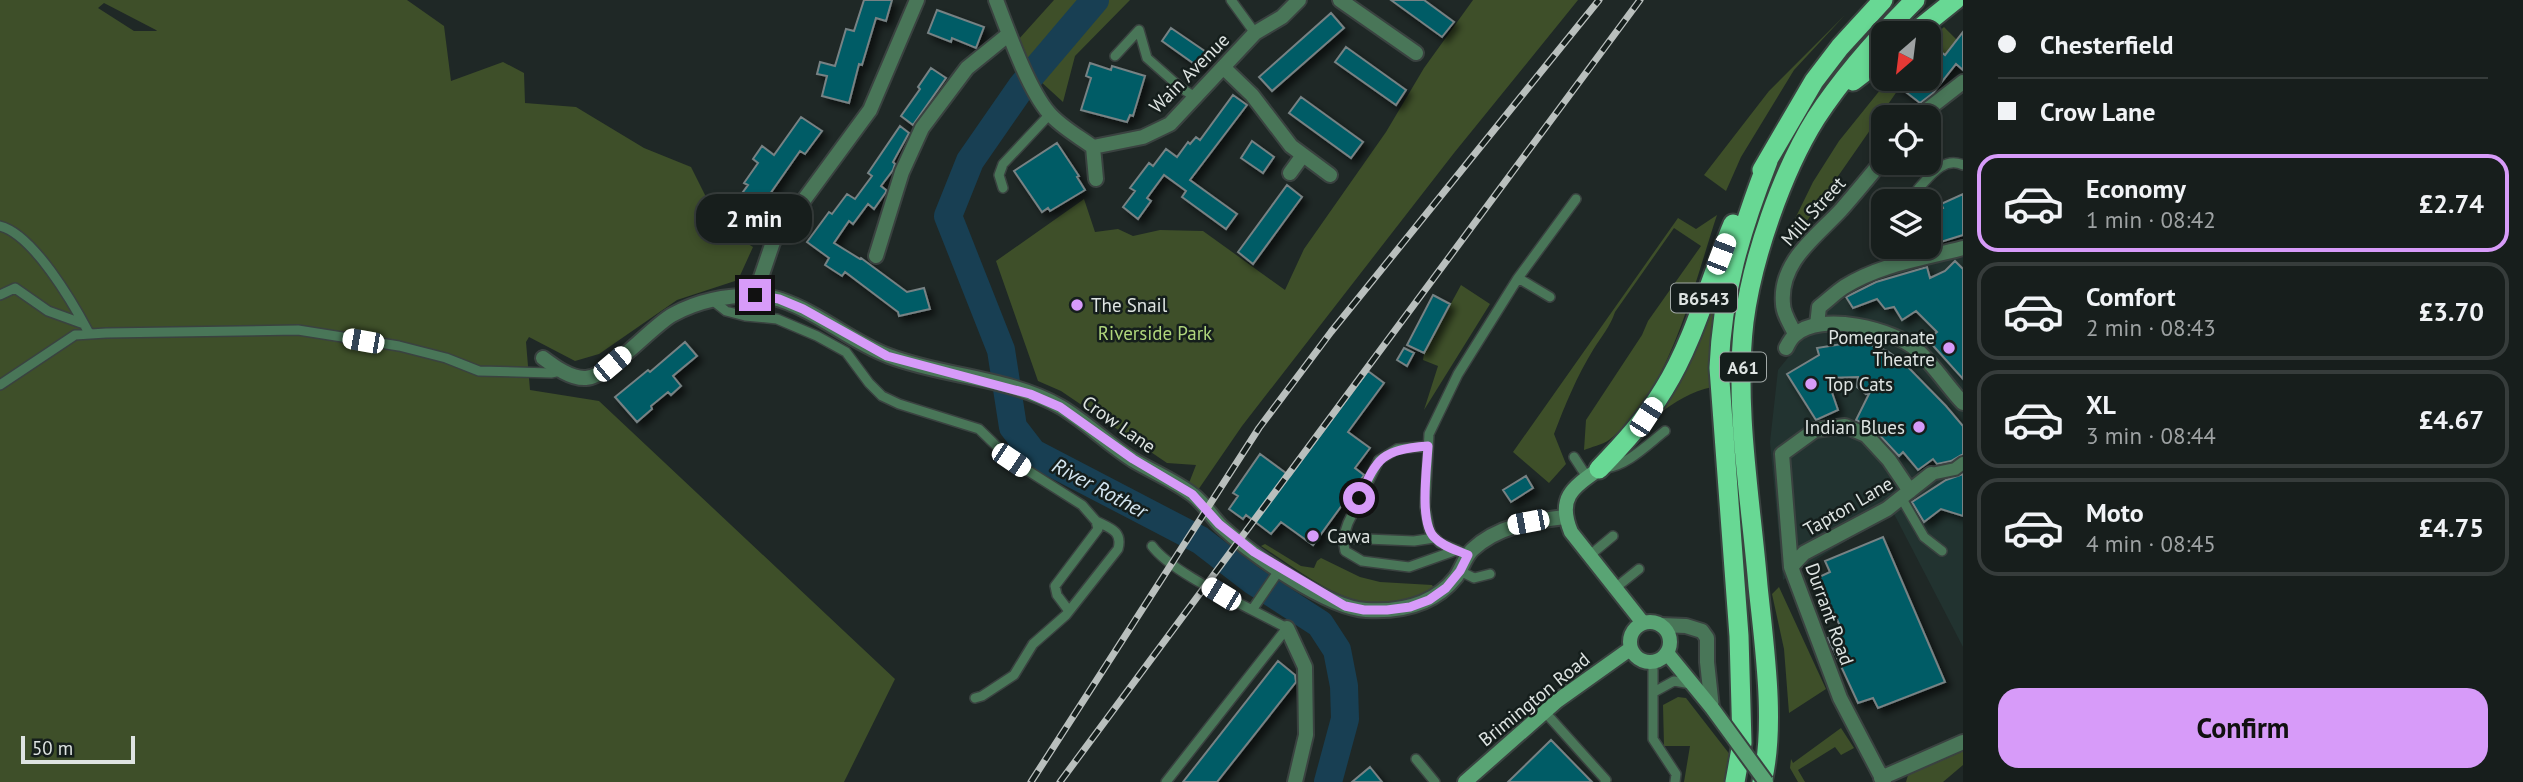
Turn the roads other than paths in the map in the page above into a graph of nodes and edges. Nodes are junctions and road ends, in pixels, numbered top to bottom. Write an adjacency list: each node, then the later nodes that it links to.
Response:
1 (917, 0): 37 (street)
2 (996, 0): 11 (street)
3 (1231, 0): 10 (lane)
4 (1299, 0): 10 (street, Wain Avenue)
5 (1883, 0): 23 (highway, A61)
6 (1915, 0): 18 (highway, A61)
7 (1955, 0): 9 (highway)
8 (1348, 2): 12 (street)
9 (1929, 21)
10 (1255, 33): 14 (street, Wain Avenue)
11 (1009, 34): 20 (street); 34 (street)
12 (1416, 53)
13 (1115, 56): 17 (lane)
14 (1223, 67): 17 (street, Wain Avenue); 22 (street)
15 (1871, 67): 18 (highway)
16 (1963, 82): 19 (street)
17 (1195, 97): 21 (street, Wain Avenue)
18 (1832, 98): 93 (highway, A61)
19 (1933, 105)
20 (1046, 109): 21 (street); 29 (lane)
21 (1093, 147): 28 (street)
22 (1303, 155): 25 (street); 27 (street)
23 (1768, 161): 52 (highway, B6543); 92 (highway, A61)
24 (1963, 165): 30 (lane)
25 (1290, 173)
26 (1871, 174): 42 (street, Mill Street)
27 (1330, 175)
28 (1096, 179)
29 (1003, 188)
30 (1918, 189)
31 (1576, 199): 35 (lane)
32 (0, 226): 41 (lane)
33 (1963, 249): 40 (street)
34 (876, 256)
35 (1518, 278): 38 (lane); 49 (lane)
36 (0, 295): 41 (lane)
37 (755, 295): 39 (street, Crow Lane); 67 (street, Crow Lane)
38 (1550, 297)
39 (710, 299): 45 (street, Crow Lane); 56 (lane)
40 (1817, 325): 42 (street); 47 (street)
41 (86, 329): 45 (lane); 46 (lane)
42 (1795, 334): 43 (street)
43 (1786, 348)
44 (543, 358): 45 (street, Crow Lane)
45 (561, 370)
46 (0, 386)
47 (1963, 403)
48 (1665, 431): 52 (lane)
49 (1428, 446): 58 (lane); 59 (lane)
50 (1574, 457): 52 (lane)
51 (1963, 463): 53 (street, Tapton Lane)
52 (1593, 473): 55 (main road, B6543)
53 (1931, 474): 54 (street, Tapton Lane)
54 (1906, 495): 61 (lane); 64 (street, Tapton Lane); 64 (street, Durrant Road)
55 (1565, 517): 62 (street, Crow Lane); 63 (main road)
56 (1096, 521): 71 (lane); 71 (lane)
57 (1614, 536): 63 (lane)
58 (1343, 538): 59 (lane); 62 (lane)
59 (1434, 538): 62 (lane)
60 (1152, 546): 70 (lane)
61 (1942, 551)
62 (1463, 553): 66 (street, Crow Lane)
63 (1589, 556): 69 (main road)
64 (1791, 567): 85 (street, Durrant Road)
65 (1639, 569): 69 (lane)
66 (1460, 571): 67 (street, Crow Lane); 68 (lane)
67 (1278, 572): 70 (lane)
68 (1490, 574)
69 (1614, 589): 72 (main road)
70 (1254, 608): 74 (lane)
71 (1069, 611): 80 (lane)
72 (1643, 623): 73 (main road); 75 (main road)
73 (1661, 625): 76 (main road); 81 (street)
74 (1287, 628): 86 (lane); 87 (street)
75 (1630, 649): 77 (main road); 82 (main road, Brimington Road)
76 (1667, 653): 77 (main road); 78 (main road)
77 (1653, 662): 79 (lane)
78 (1694, 684): 79 (lane); 81 (main road)
79 (1654, 692): 91 (lane)
80 (975, 698)
81 (1712, 708): 93 (main road, bridge)
82 (1537, 712): 89 (main road, Brimington Road); 90 (lane)
83 (1963, 741): 85 (street)
84 (1416, 758): 88 (lane)
85 (1882, 780)
86 (1166, 782)
87 (1295, 782)
88 (1435, 782)
89 (1465, 782)
90 (1605, 782)
91 (1675, 782)
92 (1735, 782)
93 (1764, 782)

